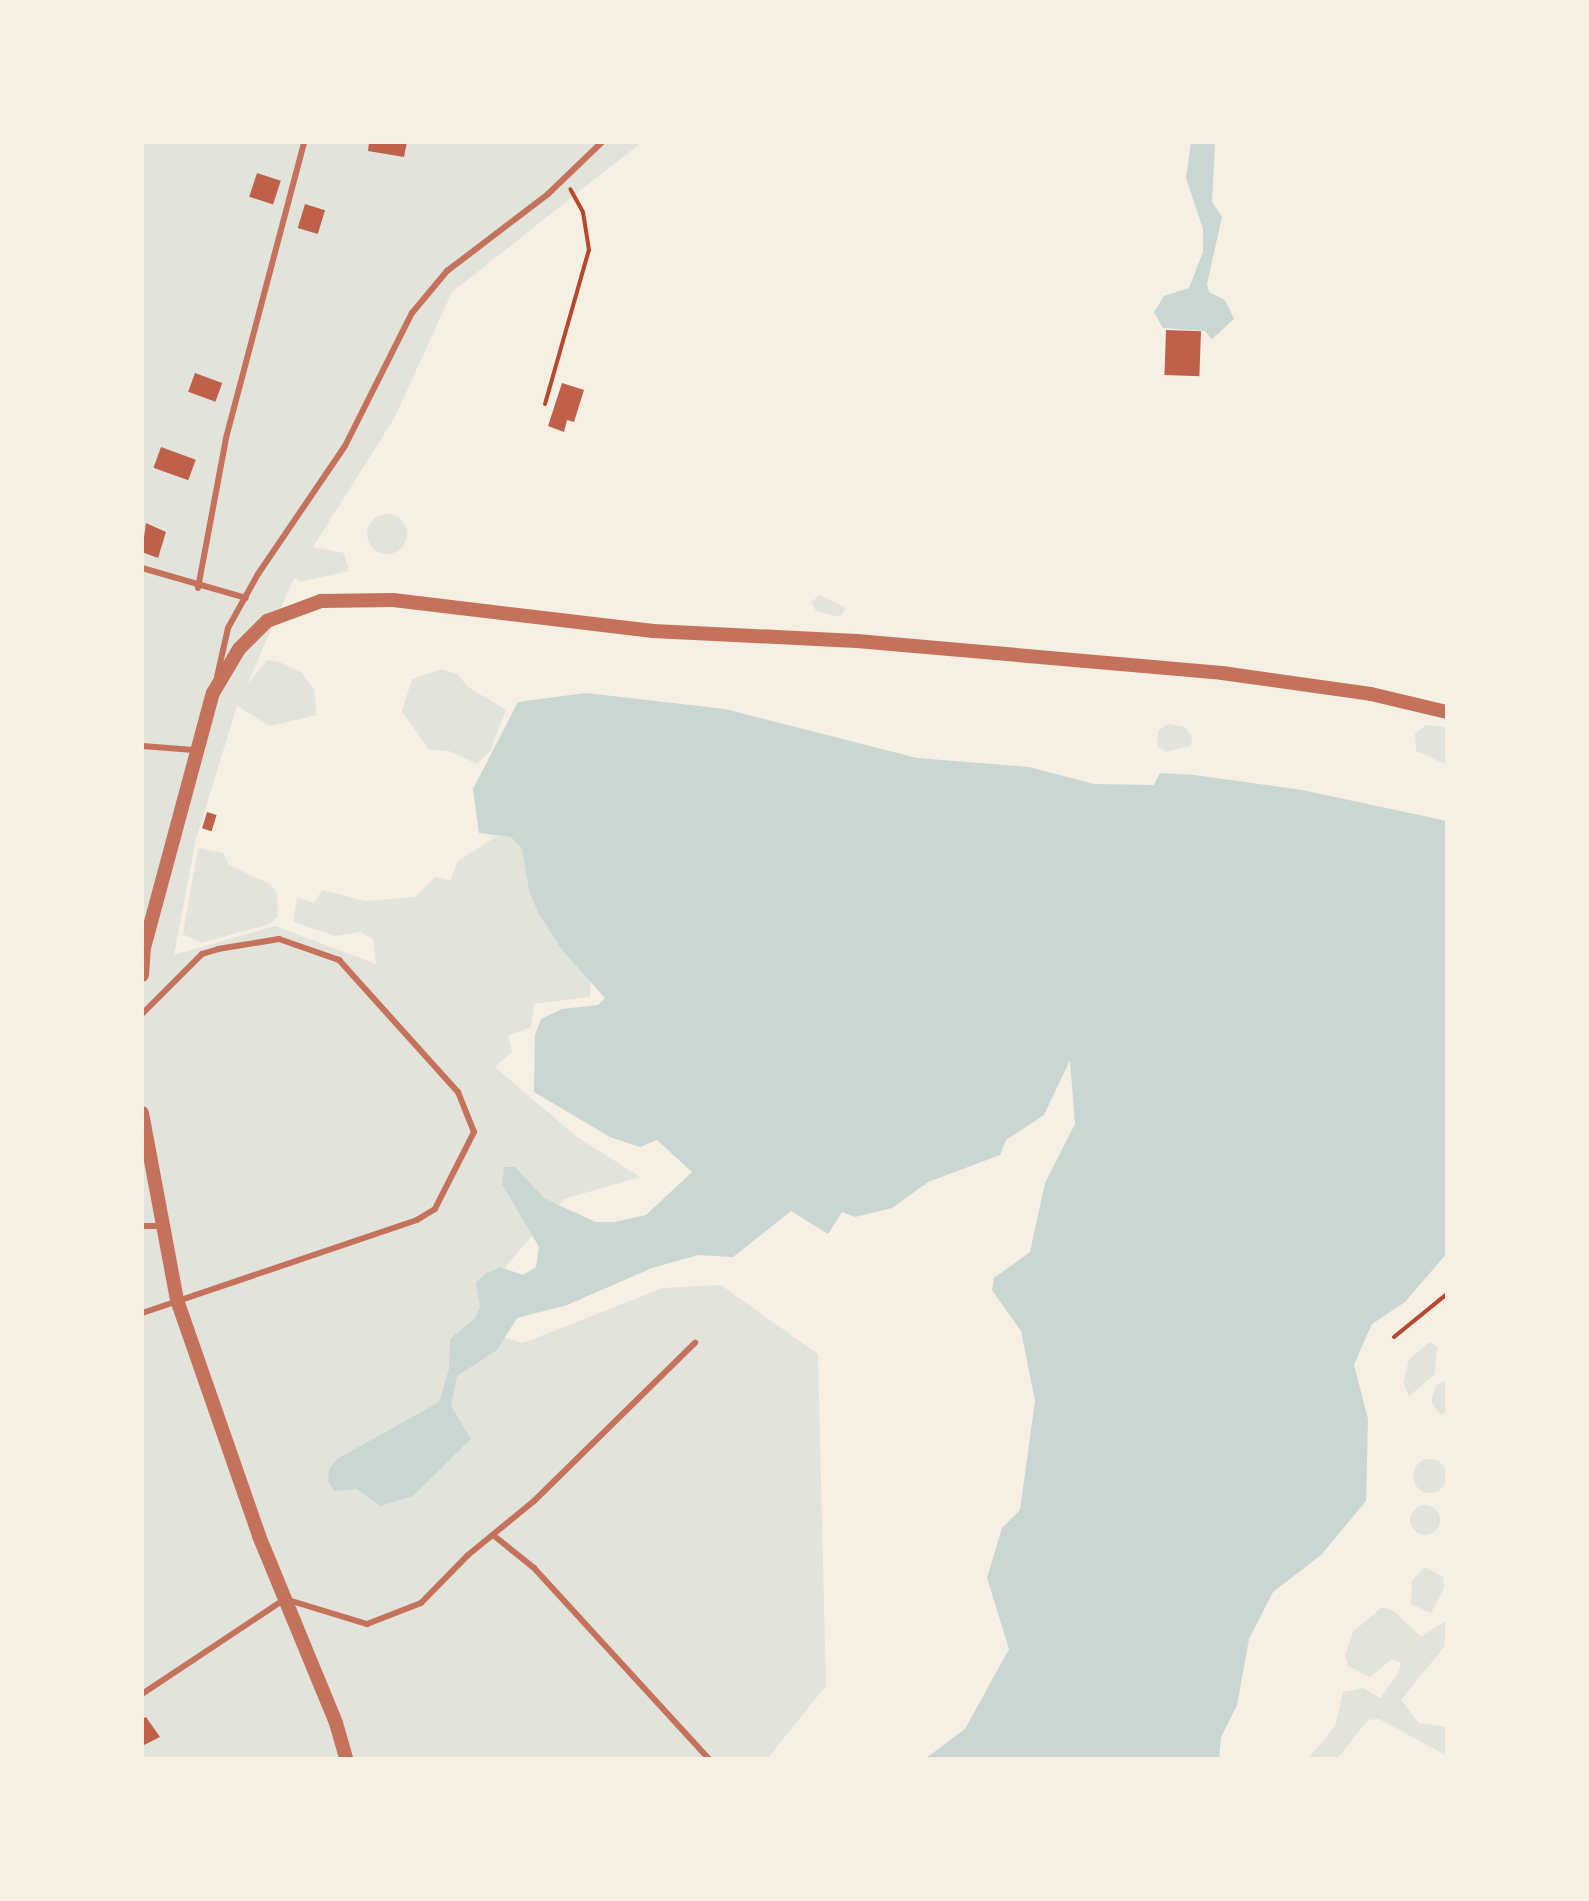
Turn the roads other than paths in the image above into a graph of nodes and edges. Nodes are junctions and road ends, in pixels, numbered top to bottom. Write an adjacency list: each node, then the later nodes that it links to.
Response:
1 (304, 142): 4 (lane)
2 (602, 142): 5 (lane)
3 (142, 568): 4 (lane)
4 (198, 588): 5 (lane)
5 (246, 598): 6 (lane)
6 (213, 693): 7 (street); 9 (street)
7 (1447, 712)
8 (142, 746): 9 (lane)
9 (194, 750): 10 (street)
10 (143, 948): 11 (street)
11 (142, 975)
12 (142, 1014): 16 (lane)
13 (142, 1113): 15 (street)
14 (142, 1226): 15 (lane)
15 (161, 1226): 16 (street)
16 (177, 1300): 17 (lane); 20 (street)
17 (142, 1313)
18 (695, 1343): 19 (lane)
19 (493, 1535): 20 (lane); 23 (lane)
20 (285, 1599): 21 (lane); 22 (street)
21 (142, 1694)
22 (346, 1759)
23 (709, 1759)

